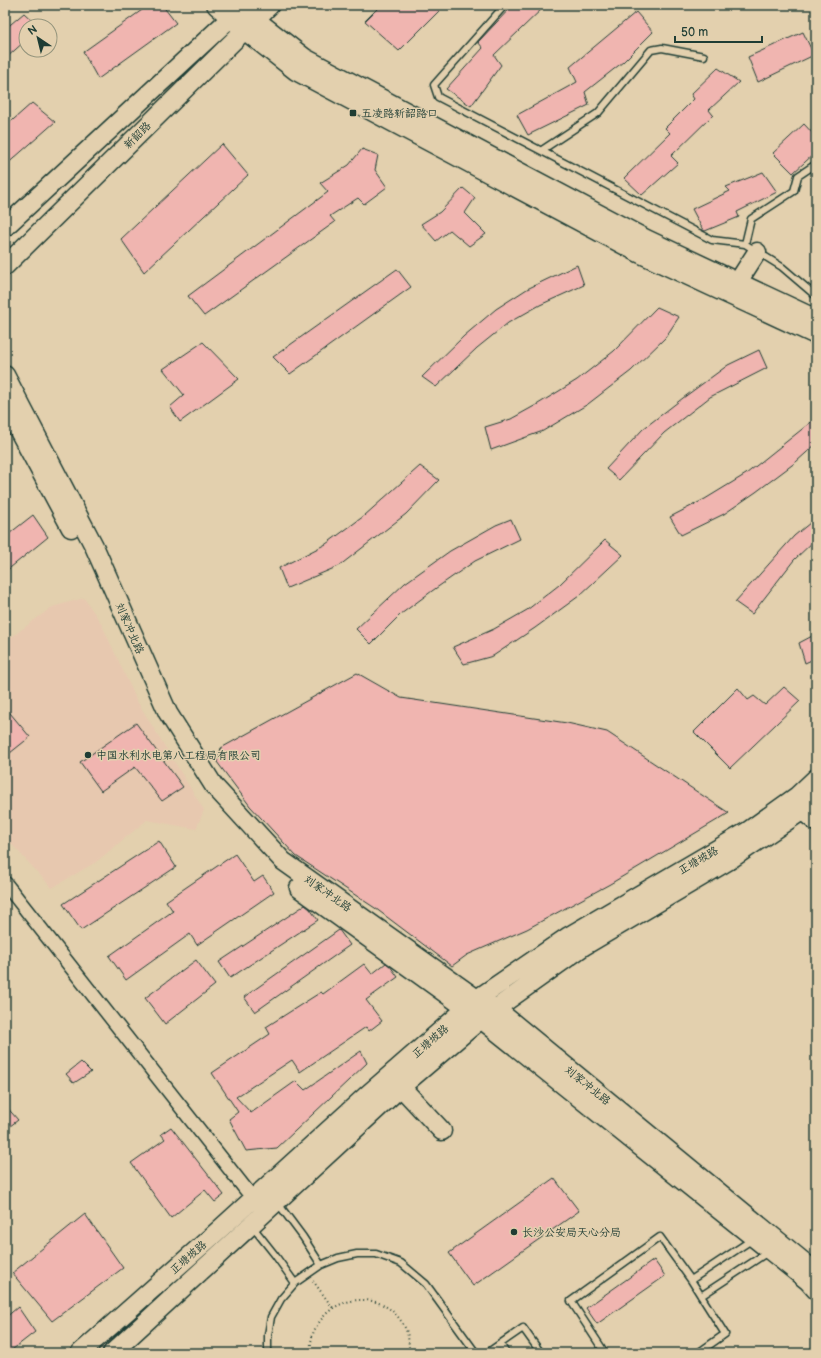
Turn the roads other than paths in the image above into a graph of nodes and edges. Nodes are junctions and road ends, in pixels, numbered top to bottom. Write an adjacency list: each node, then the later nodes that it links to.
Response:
1 (216, 5): 4 (main road)
2 (270, 5): 5 (main road, 新韶路)
3 (505, 5): 7 (lane)
4 (240, 9): 5 (main road); 9 (main road, 新韶路)
5 (250, 24): 11 (main road, 新韶路); 12 (main road)
6 (704, 56): 7 (lane)
7 (542, 150): 10 (lane)
8 (816, 164): 10 (lane)
9 (5, 227)
10 (751, 248): 12 (main road); 13 (lane)
11 (5, 266)
12 (734, 288): 14 (main road); 15 (main road)
13 (816, 296)
14 (816, 319)
15 (816, 335)
16 (5, 375): 23 (main road, 刘家冲北路)
17 (5, 406): 23 (main road, 刘家冲北路)
18 (816, 778): 23 (main road, 正塘坡路)
19 (816, 797): 20 (main road, 正塘坡路)
20 (800, 812): 21 (street); 24 (main road, 正塘坡路)
21 (816, 825)
22 (5, 883): 28 (street)
23 (471, 1004): 24 (main road, 刘家冲北路); 25 (main road, 刘家冲北路); 28 (main road, 正塘坡路)
24 (495, 1008): 25 (main road, 正塘坡路); 34 (main road, 刘家冲北路)
25 (481, 1019): 26 (main road, 正塘坡路); 31 (main road, 刘家冲北路)
26 (401, 1087): 27 (main road); 29 (main road, 正塘坡路)
27 (442, 1131)
28 (253, 1199): 29 (street); 40 (main road, 正塘坡路)
29 (270, 1207): 30 (main road, 正塘坡路); 33 (lane)
30 (251, 1225): 36 (lane); 41 (main road, 正塘坡路)
31 (754, 1238): 32 (main road, 刘家冲北路); 35 (lane)
32 (770, 1251): 37 (main road, 刘家冲北路); 38 (lane)
33 (321, 1265): 36 (lane); 43 (lane)
34 (816, 1272)
35 (691, 1280): 38 (lane); 47 (lane)
36 (295, 1283): 42 (lane)
37 (816, 1290)
38 (701, 1296): 48 (lane)
39 (500, 1344): 44 (lane); 45 (lane); 46 (lane)
40 (80, 1353)
41 (112, 1353)
42 (268, 1353)
43 (476, 1353)
44 (487, 1353)
45 (506, 1353)
46 (541, 1353)
47 (605, 1353)
48 (698, 1353)

